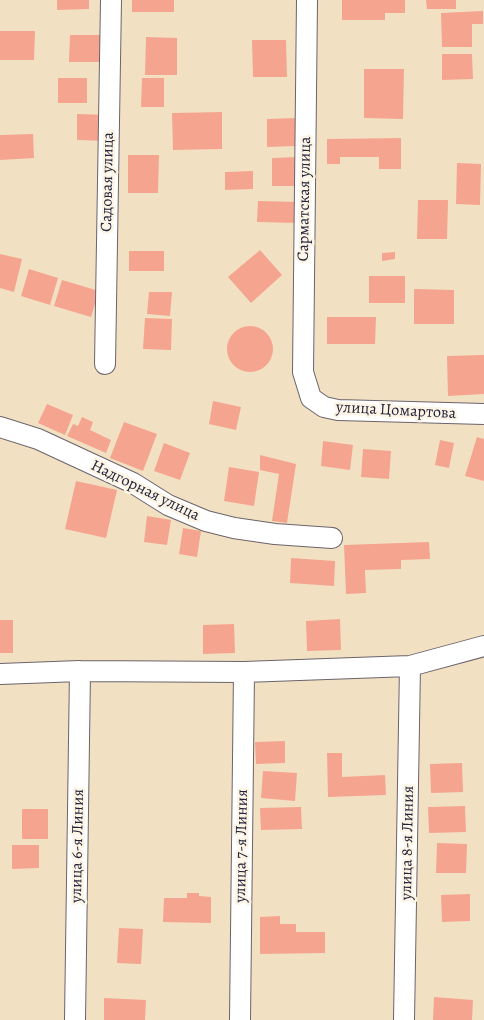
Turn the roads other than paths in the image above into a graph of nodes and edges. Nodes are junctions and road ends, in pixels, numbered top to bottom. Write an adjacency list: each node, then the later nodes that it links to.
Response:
1 (111, 0): 3 (street, Садовая улица)
2 (307, 0): 4 (street, Сарматская улица)
3 (105, 364)
4 (311, 398): 5 (street, улица Цомартова)
5 (484, 414)
6 (0, 427): 7 (street, Надгорная улица)
7 (332, 538)
8 (484, 646): 9 (street)
9 (410, 666): 11 (street); 15 (street, улица 8-я Линия)
10 (80, 671): 11 (street); 12 (street); 13 (street, улица 6-я Линия)
11 (244, 672): 14 (street, улица 7-я Линия)
12 (0, 674)
13 (75, 1020)
14 (240, 1020)
15 (404, 1020)

